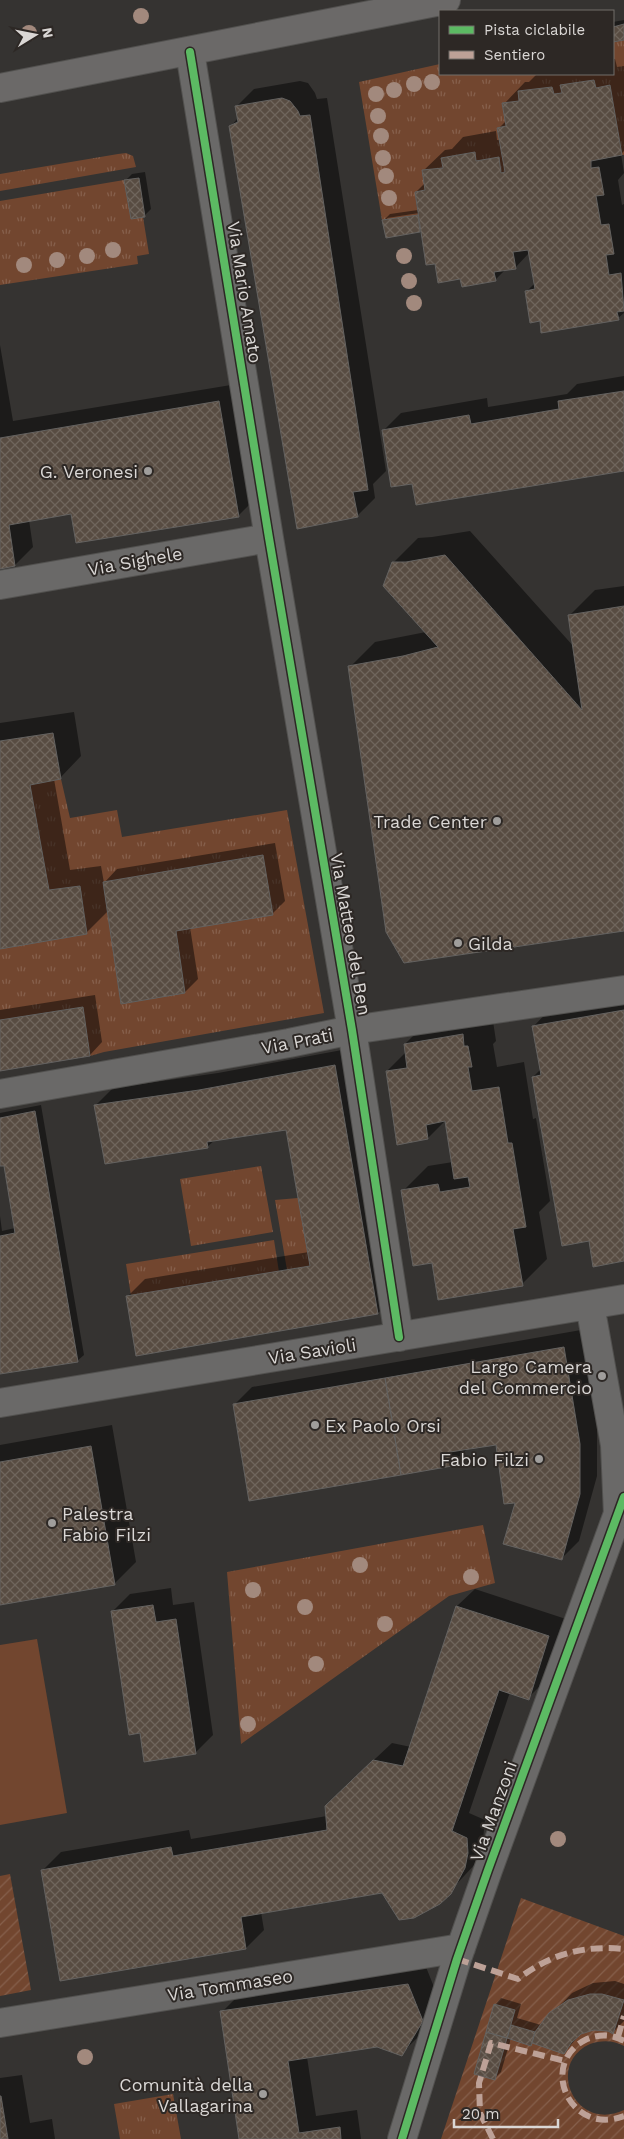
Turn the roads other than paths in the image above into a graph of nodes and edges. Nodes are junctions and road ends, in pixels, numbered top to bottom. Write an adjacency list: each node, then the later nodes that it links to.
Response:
1 (446, 0): 2 (main road)
2 (190, 52): 3 (main road); 4 (street, Via Mario Amato)
3 (0, 88)
4 (269, 538): 5 (street, Via Sighele); 7 (street, Via Matteo del Ben)
5 (0, 585)
6 (624, 990): 7 (street, Via Prati)
7 (352, 1030): 8 (street, Via Prati); 11 (street, Via Matteo del Ben)
8 (0, 1094)
9 (624, 1299): 10 (street, Via Savioli)
10 (590, 1305): 11 (street, Via Savioli); 13 (street, Via Manzoni)
11 (399, 1337): 12 (street, Via Savioli)
12 (0, 1403)
13 (621, 1506): 14 (street, Via Manzoni)
14 (461, 1948): 15 (street, Via Tommaseo); 16 (street, Via Manzoni)
15 (0, 2023)
16 (402, 2139)

